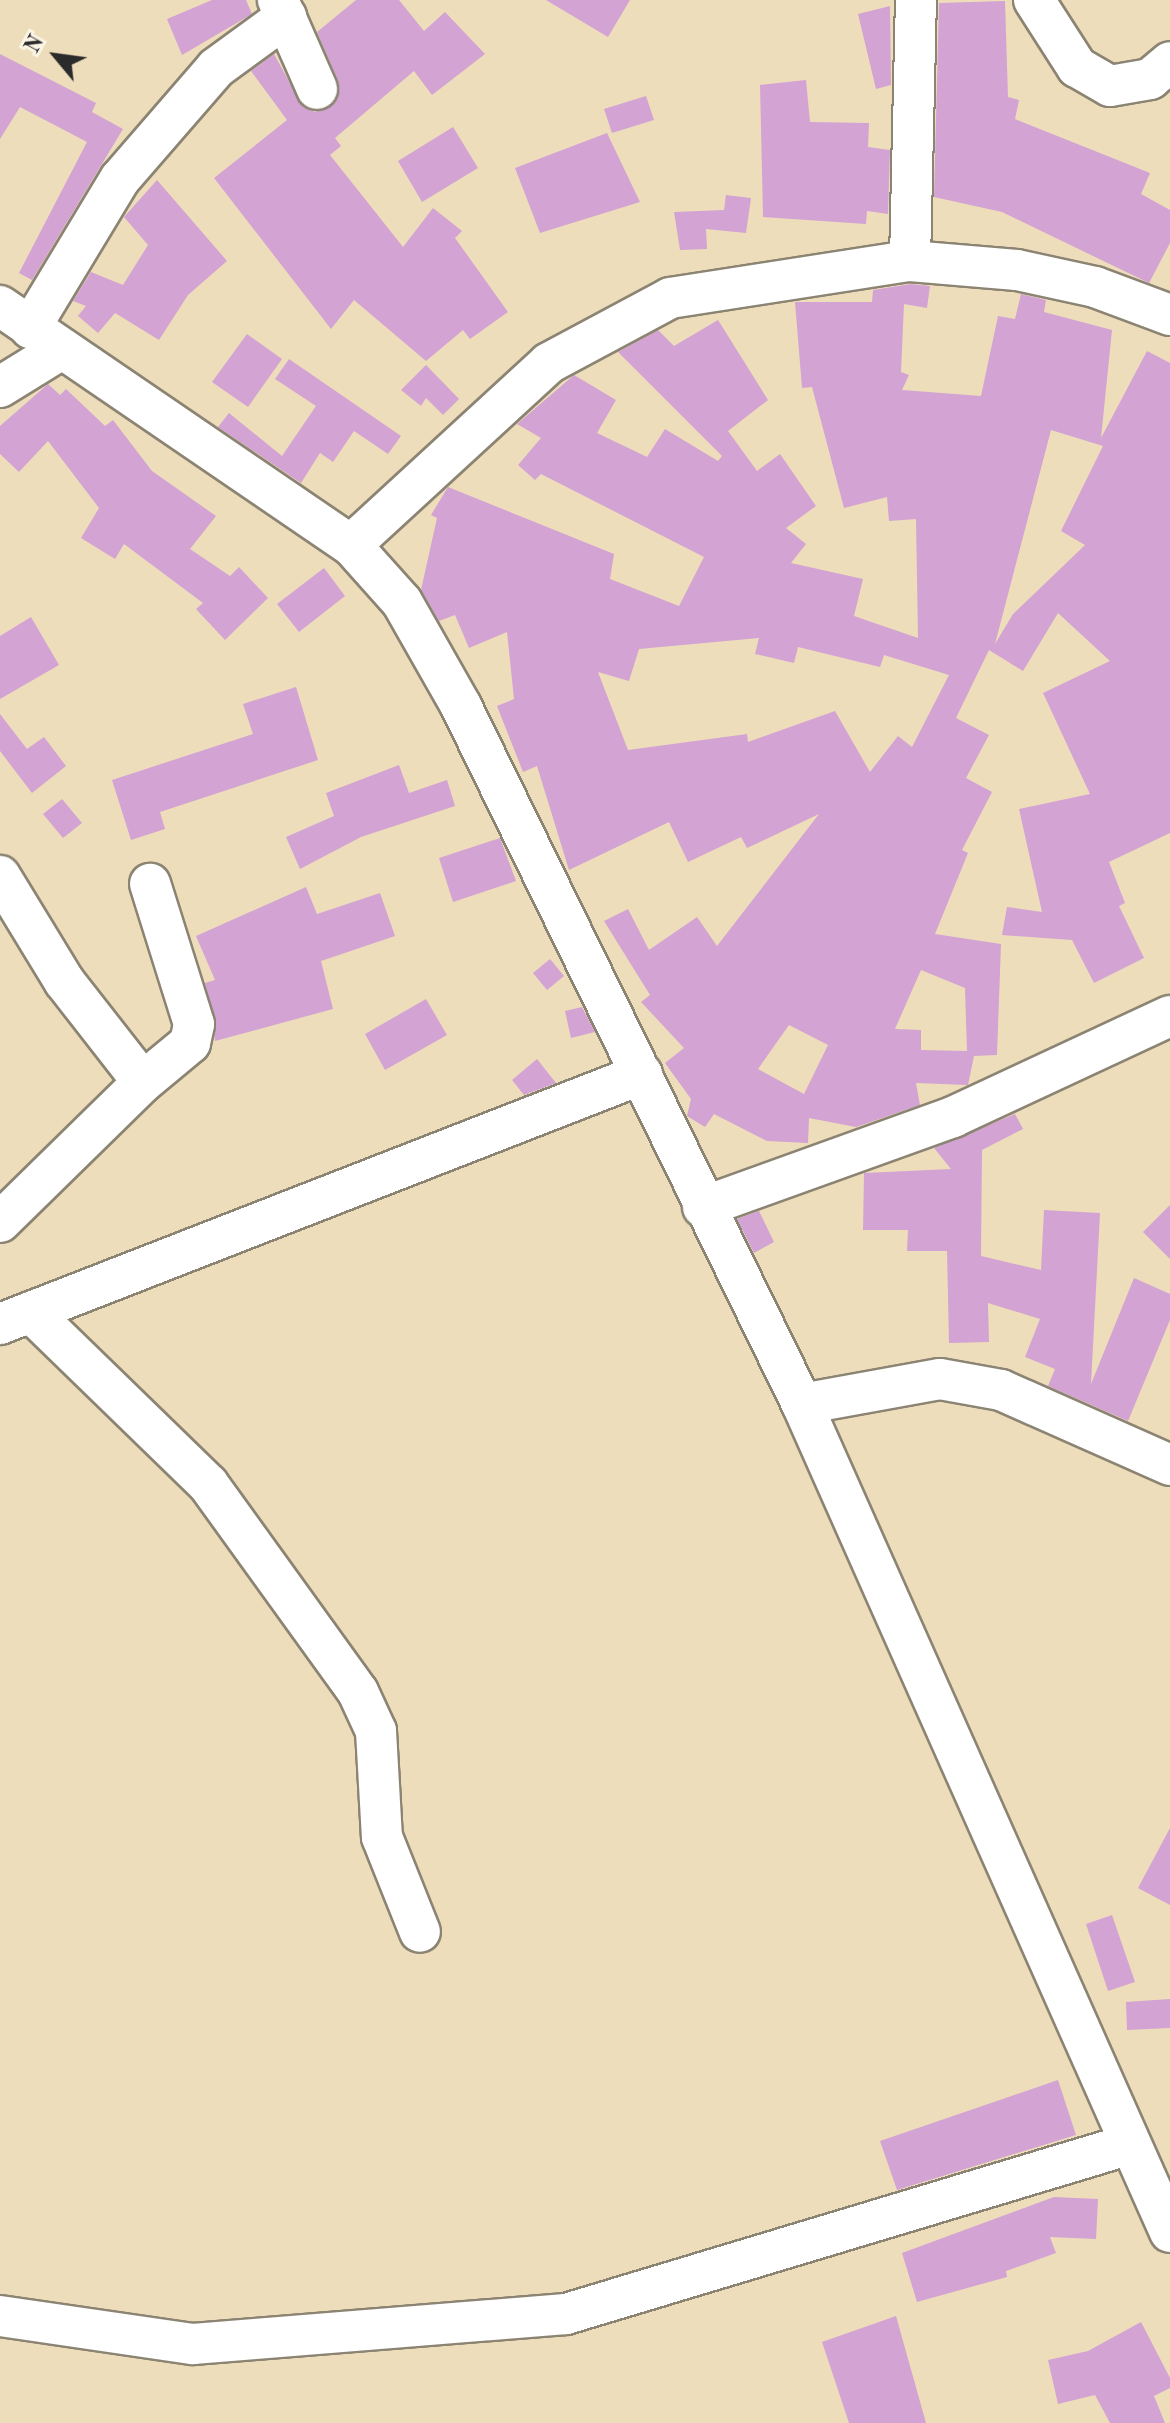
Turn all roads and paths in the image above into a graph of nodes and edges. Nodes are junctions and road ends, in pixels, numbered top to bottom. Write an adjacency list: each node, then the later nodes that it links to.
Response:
1 (916, 0): 6 (street)
2 (1034, 0): 4 (street)
3 (282, 9): 5 (street); 8 (street)
4 (1170, 62)
5 (317, 89)
6 (910, 261): 7 (street); 10 (street)
7 (1170, 315)
8 (30, 328): 9 (street); 10 (street)
9 (0, 387)
10 (351, 545): 14 (street)
11 (0, 876): 15 (street)
12 (150, 884): 15 (street)
13 (1170, 1016): 16 (street)
14 (642, 1074): 16 (street); 18 (street)
15 (143, 1082): 17 (street)
16 (703, 1207): 19 (street)
17 (0, 1222)
18 (16, 1318): 21 (street)
19 (802, 1404): 20 (street); 22 (street)
20 (1170, 1465)
21 (420, 1932)
22 (1127, 2145): 23 (street); 24 (street)
23 (1170, 2232)
24 (0, 2316)

